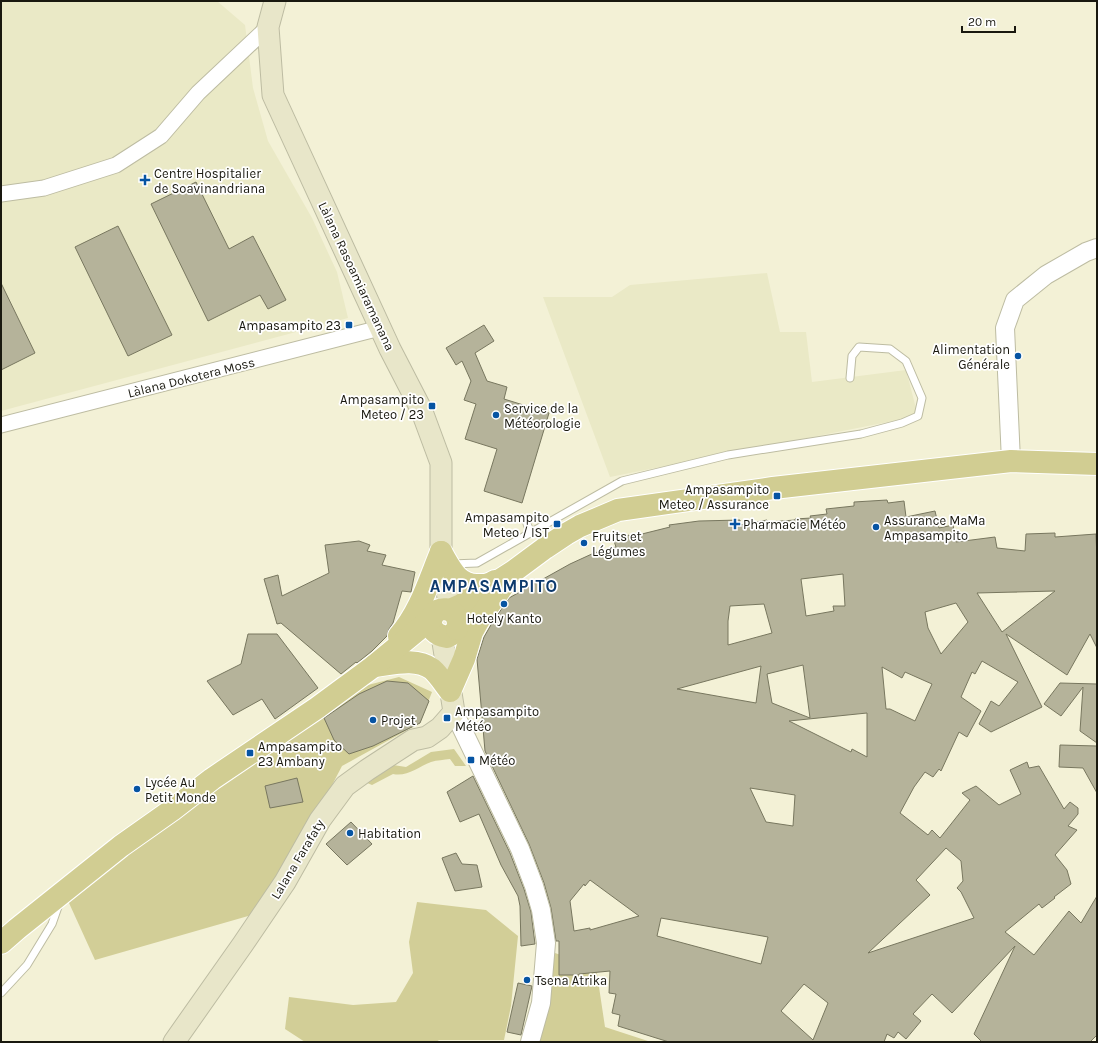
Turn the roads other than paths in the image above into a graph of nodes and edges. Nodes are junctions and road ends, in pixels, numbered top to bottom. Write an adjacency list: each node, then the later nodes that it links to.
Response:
1 (275, 1): 2 (main road, Làlana Rasoamiaramanana)
2 (268, 27): 3 (street); 5 (main road, Làlana Rasoamiaramanana)
3 (1, 194)
4 (1097, 248): 8 (street)
5 (380, 328): 7 (street, Làlana Dokotera Moss); 12 (main road, Làlana Rasoamiaramanana)
6 (850, 378): 11 (lane)
7 (1, 425)
8 (1011, 461): 9 (main road); 13 (main road)
9 (1097, 464)
10 (527, 524): 11 (lane)
11 (531, 533): 12 (lane)
12 (444, 558): 13 (main road); 14 (main road, Làlana Rasoamiaramanana); 15 (main road)
13 (514, 571): 14 (main road); 16 (main road)
14 (445, 623): 15 (main road); 16 (main road, Làlana Rasoamiaramanana)
15 (374, 666): 16 (main road); 18 (main road)
16 (450, 691): 17 (main road, Làlana Rasoamiaramanana)
17 (454, 712): 21 (main road, Lalana Farafaty); 22 (street)
18 (64, 892): 19 (main road); 20 (lane)
19 (1, 943)
20 (1, 993)
21 (174, 1042)
22 (530, 1042)

